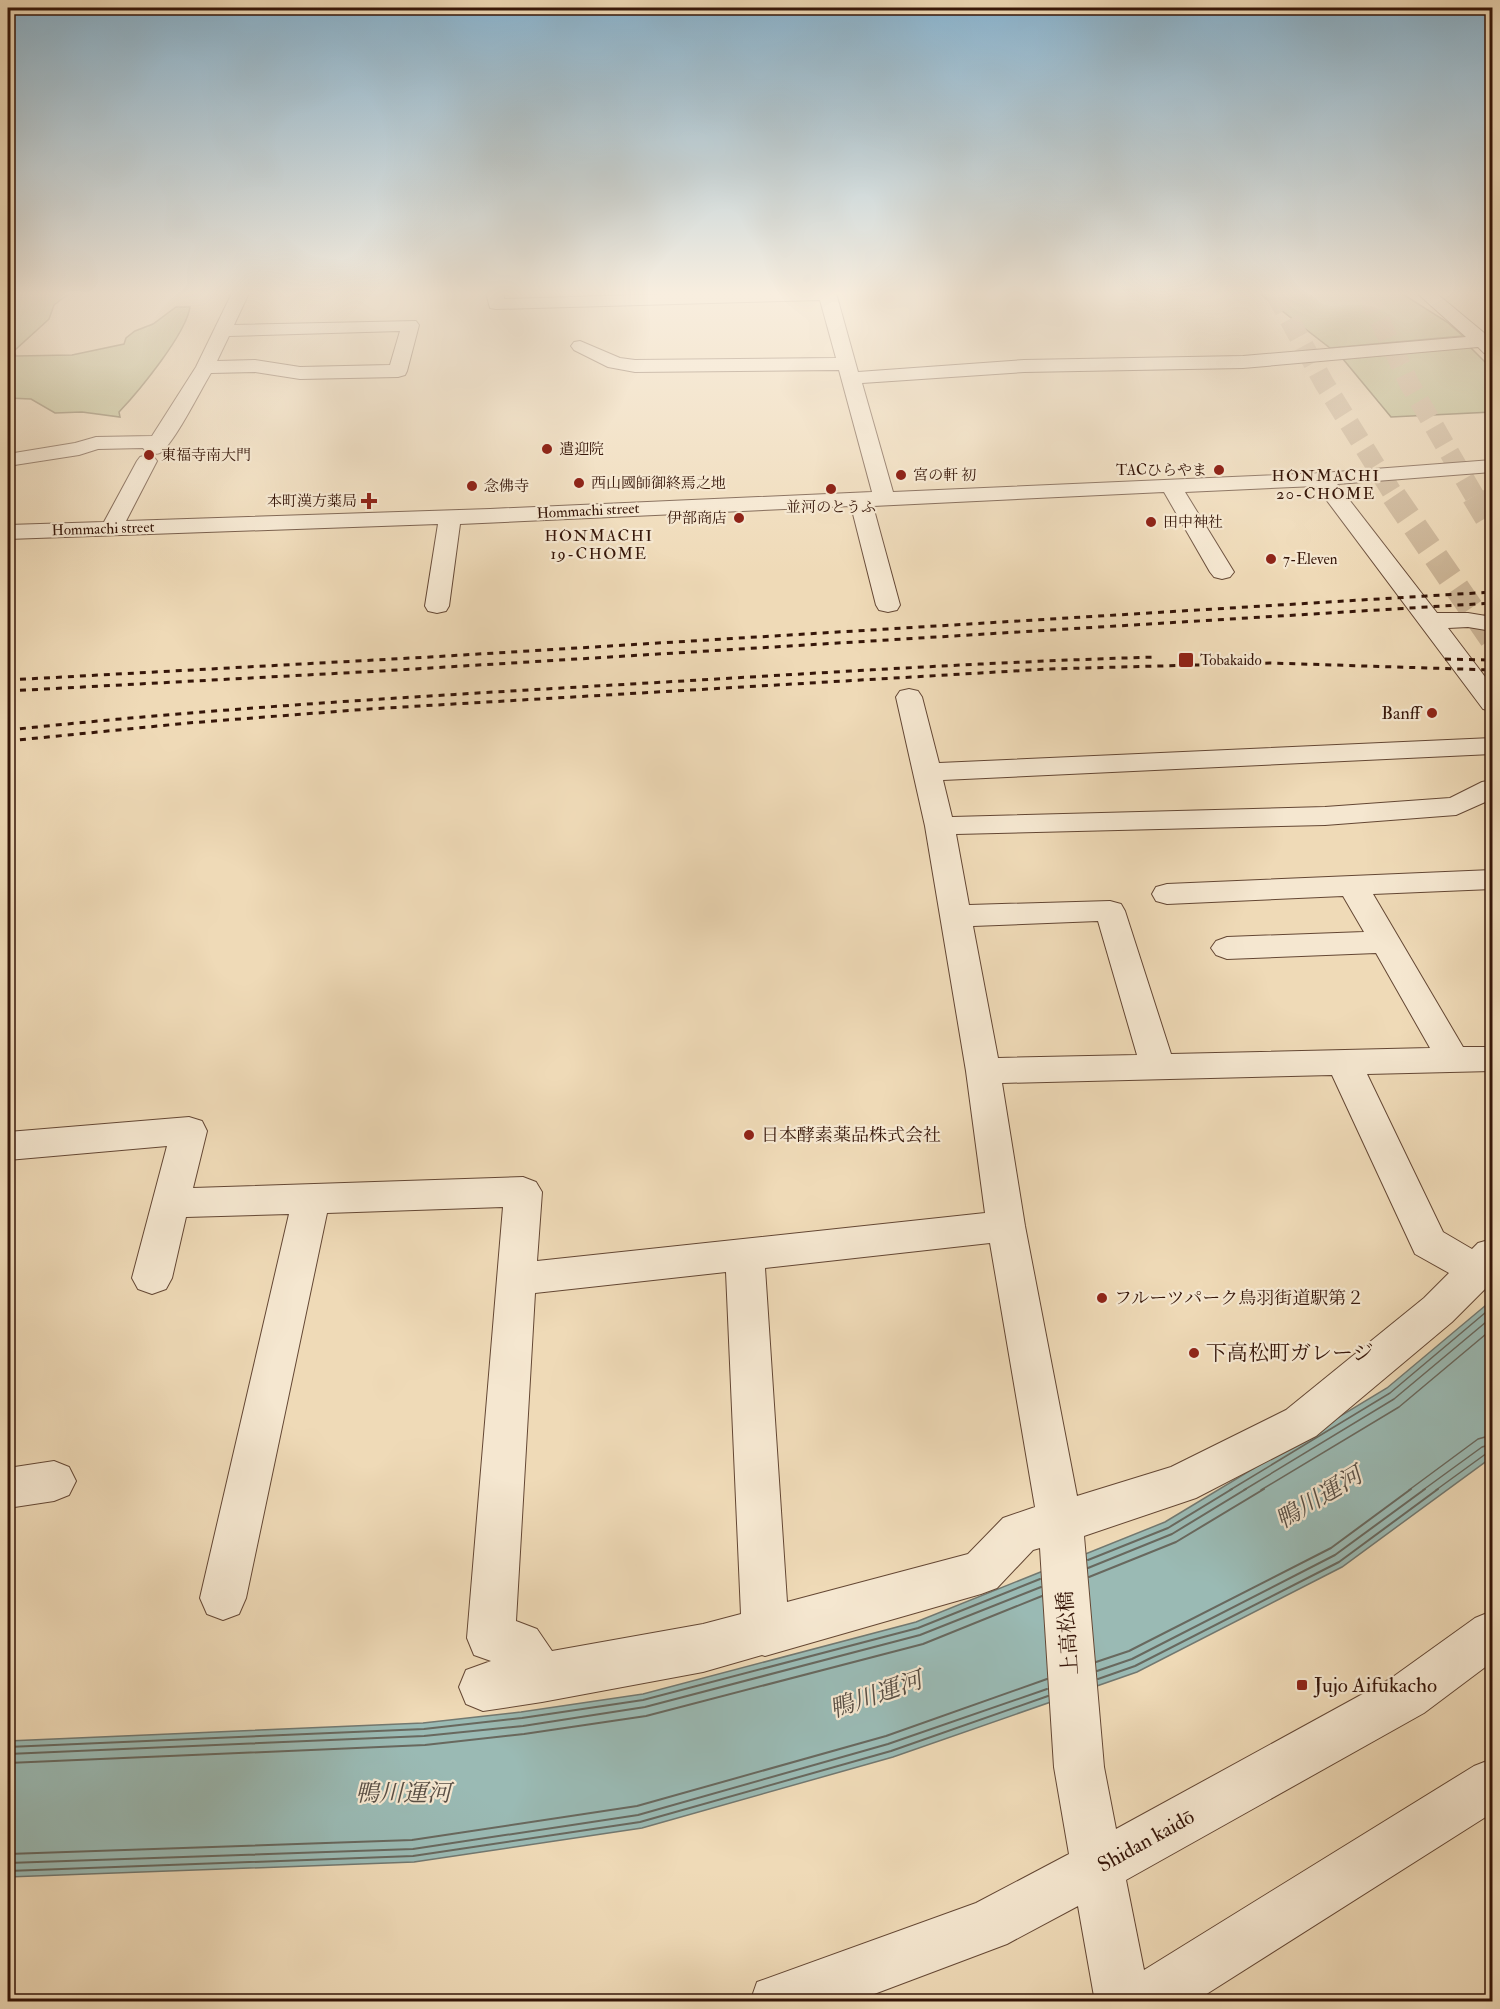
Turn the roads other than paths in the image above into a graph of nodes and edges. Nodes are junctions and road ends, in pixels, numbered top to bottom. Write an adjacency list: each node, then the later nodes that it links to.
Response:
1 (192, 387): 4 (street)
2 (853, 387): 10 (street)
3 (79, 449): 4 (street); 5 (street); 7 (street)
4 (152, 450): 13 (street)
5 (8, 460)
6 (1492, 466): 8 (street, Hommachi street)
7 (72, 474)
8 (1322, 479): 9 (street, Hommachi street); 18 (street)
9 (1170, 484): 10 (street, Hommachi street); 15 (street)
10 (884, 497): 11 (street, Hommachi street)
11 (860, 499): 12 (street, Hommachi street); 16 (street)
12 (450, 517): 13 (street, Hommachi street); 17 (street)
13 (111, 529): 14 (street, Hommachi street)
14 (8, 532)
15 (1222, 572)
16 (888, 605)
17 (437, 606)
18 (1429, 621): 19 (street); 21 (street)
19 (1492, 624)
20 (909, 697): 23 (street, 上高松橋)
21 (1492, 703)
22 (1492, 746): 23 (street)
23 (929, 772): 25 (street, 上高松橋)
24 (1492, 788): 25 (street)
25 (940, 826): 29 (street, 上高松橋)
26 (1492, 879): 27 (street)
27 (1353, 886): 28 (street); 30 (street)
28 (1167, 894)
29 (955, 916): 35 (street); 36 (street, 上高松橋)
30 (1386, 942): 31 (street); 33 (street)
31 (1227, 948)
32 (1492, 1059): 33 (street)
33 (1454, 1061): 34 (street)
34 (1344, 1063): 35 (street); 42 (street)
35 (1158, 1067): 36 (street)
36 (983, 1071): 40 (street, 上高松橋)
37 (8, 1146): 39 (street)
38 (311, 1199): 39 (street); 44 (street); 48 (street)
39 (170, 1203): 43 (street)
40 (1006, 1226): 41 (street); 47 (street, 上高松橋)
41 (745, 1255): 44 (street); 49 (street)
42 (1485, 1263): 47 (street)
43 (152, 1278)
44 (516, 1279): 51 (street)
45 (54, 1481): 46 (street)
46 (8, 1488)
47 (1061, 1532): 49 (street); 54 (street, 上高松橋)
48 (223, 1598)
49 (765, 1633): 51 (street)
50 (1492, 1634): 54 (street, Shidan kaidō)
51 (542, 1678): 52 (street)
52 (483, 1687)
53 (1492, 1784): 57 (street)
54 (1097, 1868): 55 (street, Shidan kaidō); 56 (street, 上高松橋)
55 (777, 2001)
56 (1123, 2001)
57 (1143, 2001)

